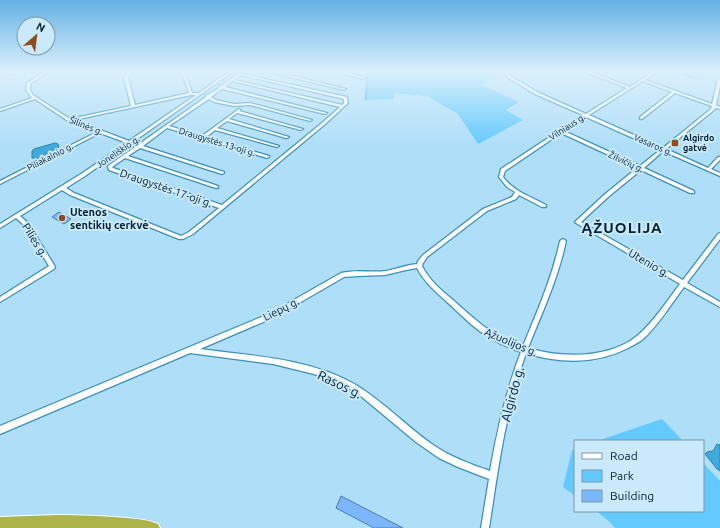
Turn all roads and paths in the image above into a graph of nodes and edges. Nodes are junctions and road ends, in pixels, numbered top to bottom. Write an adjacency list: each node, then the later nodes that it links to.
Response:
1 (32, 96): 14 (street)
2 (130, 96): 15 (street)
3 (182, 96): 15 (street)
4 (198, 96): 35 (street, Joneliškio g.)
5 (259, 96): 22 (street)
6 (298, 96): 17 (street)
7 (337, 96): 17 (street)
8 (542, 96): 23 (street, Vasaros g.)
9 (618, 96): 23 (street, Vilniaus g.)
10 (670, 96): 24 (street)
11 (685, 96): 18 (street)
12 (716, 96): 18 (street)
13 (208, 97): 16 (street); 28 (street)
14 (35, 98): 20 (street); 25 (street, Šilinės g.)
15 (133, 106): 25 (street)
16 (238, 106): 21 (street); 27 (street)
17 (342, 106): 52 (street)
18 (714, 106): 19 (street); 38 (street)
19 (720, 108)
20 (0, 110)
21 (237, 112): 26 (street); 30 (street)
22 (325, 113)
23 (586, 115): 31 (street, Vilniaus g.); 38 (street, Vasaros g.)
24 (641, 118)
25 (69, 120): 32 (street, Šilinės g.)
26 (227, 120): 29 (street); 33 (street)
27 (310, 120)
28 (167, 127): 34 (street, Draugystės 13-oji g.); 36 (street)
29 (215, 129): 34 (street); 37 (street)
30 (301, 129)
31 (561, 131): 42 (street, Žilvičių g.); 49 (street, Vilniaus g.)
32 (100, 132): 35 (street, Šilinės g.); 46 (street, Piliakalnio g.)
33 (287, 137)
34 (202, 138): 40 (street, Draugystės 13-oji g.)
35 (131, 143): 48 (street, Joneliškio g.)
36 (139, 146): 39 (street); 44 (street)
37 (277, 146)
38 (663, 150): 42 (street); 43 (street, Vasaros g.)
39 (125, 157): 47 (street); 52 (street, Draugystės 17-oji g.)
40 (267, 157)
41 (720, 158): 43 (street)
42 (641, 168): 50 (street, Žilvičių g.); 58 (street, Utenio g.)
43 (708, 170): 45 (street, Vasaros g.)
44 (222, 173)
45 (720, 175)
46 (0, 183)
47 (216, 187)
48 (63, 188): 52 (street); 53 (street, Joneliškio g.)
49 (518, 192): 51 (street); 57 (street)
50 (692, 192)
51 (544, 206)
52 (222, 207)
53 (17, 216): 54 (street, Joneliškio g.); 59 (street, Pilies g.)
54 (0, 226)
55 (720, 235): 58 (street, Ąžuolijos g.)
56 (563, 241): 62 (street, Algirdo g.)
57 (419, 266): 61 (street, Liepų g.); 62 (street, Ąžuolijos g.)
58 (684, 283): 60 (street, Utenio g.); 62 (street, Ąžuolijos g.)
59 (0, 300)
60 (720, 305)
61 (188, 350): 63 (street, Liepų g.); 64 (street, Rasos g.)
62 (524, 350): 64 (street, Algirdo g.)
63 (0, 430)
64 (493, 476): 67 (street, Algirdo g.)
65 (0, 523): 66 (highway)
66 (154, 528)
67 (485, 528)

